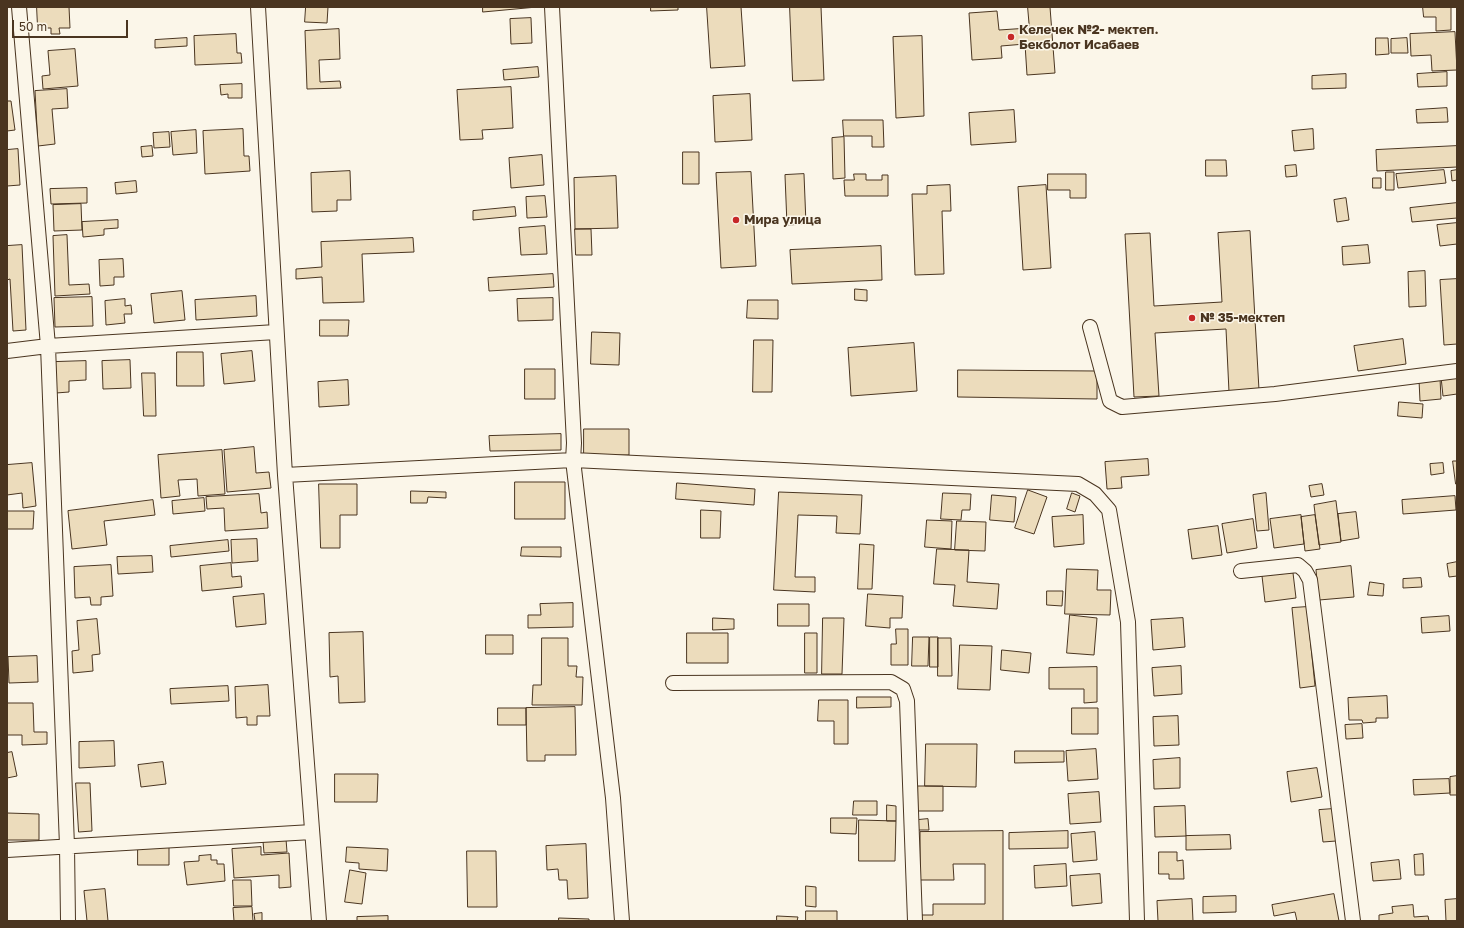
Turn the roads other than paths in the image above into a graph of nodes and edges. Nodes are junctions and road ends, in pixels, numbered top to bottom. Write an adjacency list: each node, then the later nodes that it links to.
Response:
1 (20, 7): 6 (street)
2 (258, 7): 5 (street)
3 (552, 7): 9 (street)
4 (1090, 327): 8 (street)
5 (276, 332): 6 (street); 10 (street)
6 (48, 346): 7 (street); 14 (street)
7 (7, 351)
8 (1457, 371)
9 (573, 460): 10 (street); 18 (street); 20 (street)
10 (285, 476): 13 (street)
11 (1241, 571): 21 (street)
12 (673, 683): 19 (street)
13 (312, 832): 14 (street); 17 (street)
14 (66, 846): 15 (street); 16 (street)
15 (7, 850)
16 (68, 921)
17 (319, 921)
18 (622, 921)
19 (914, 921)
20 (1137, 921)
21 (1353, 921)

